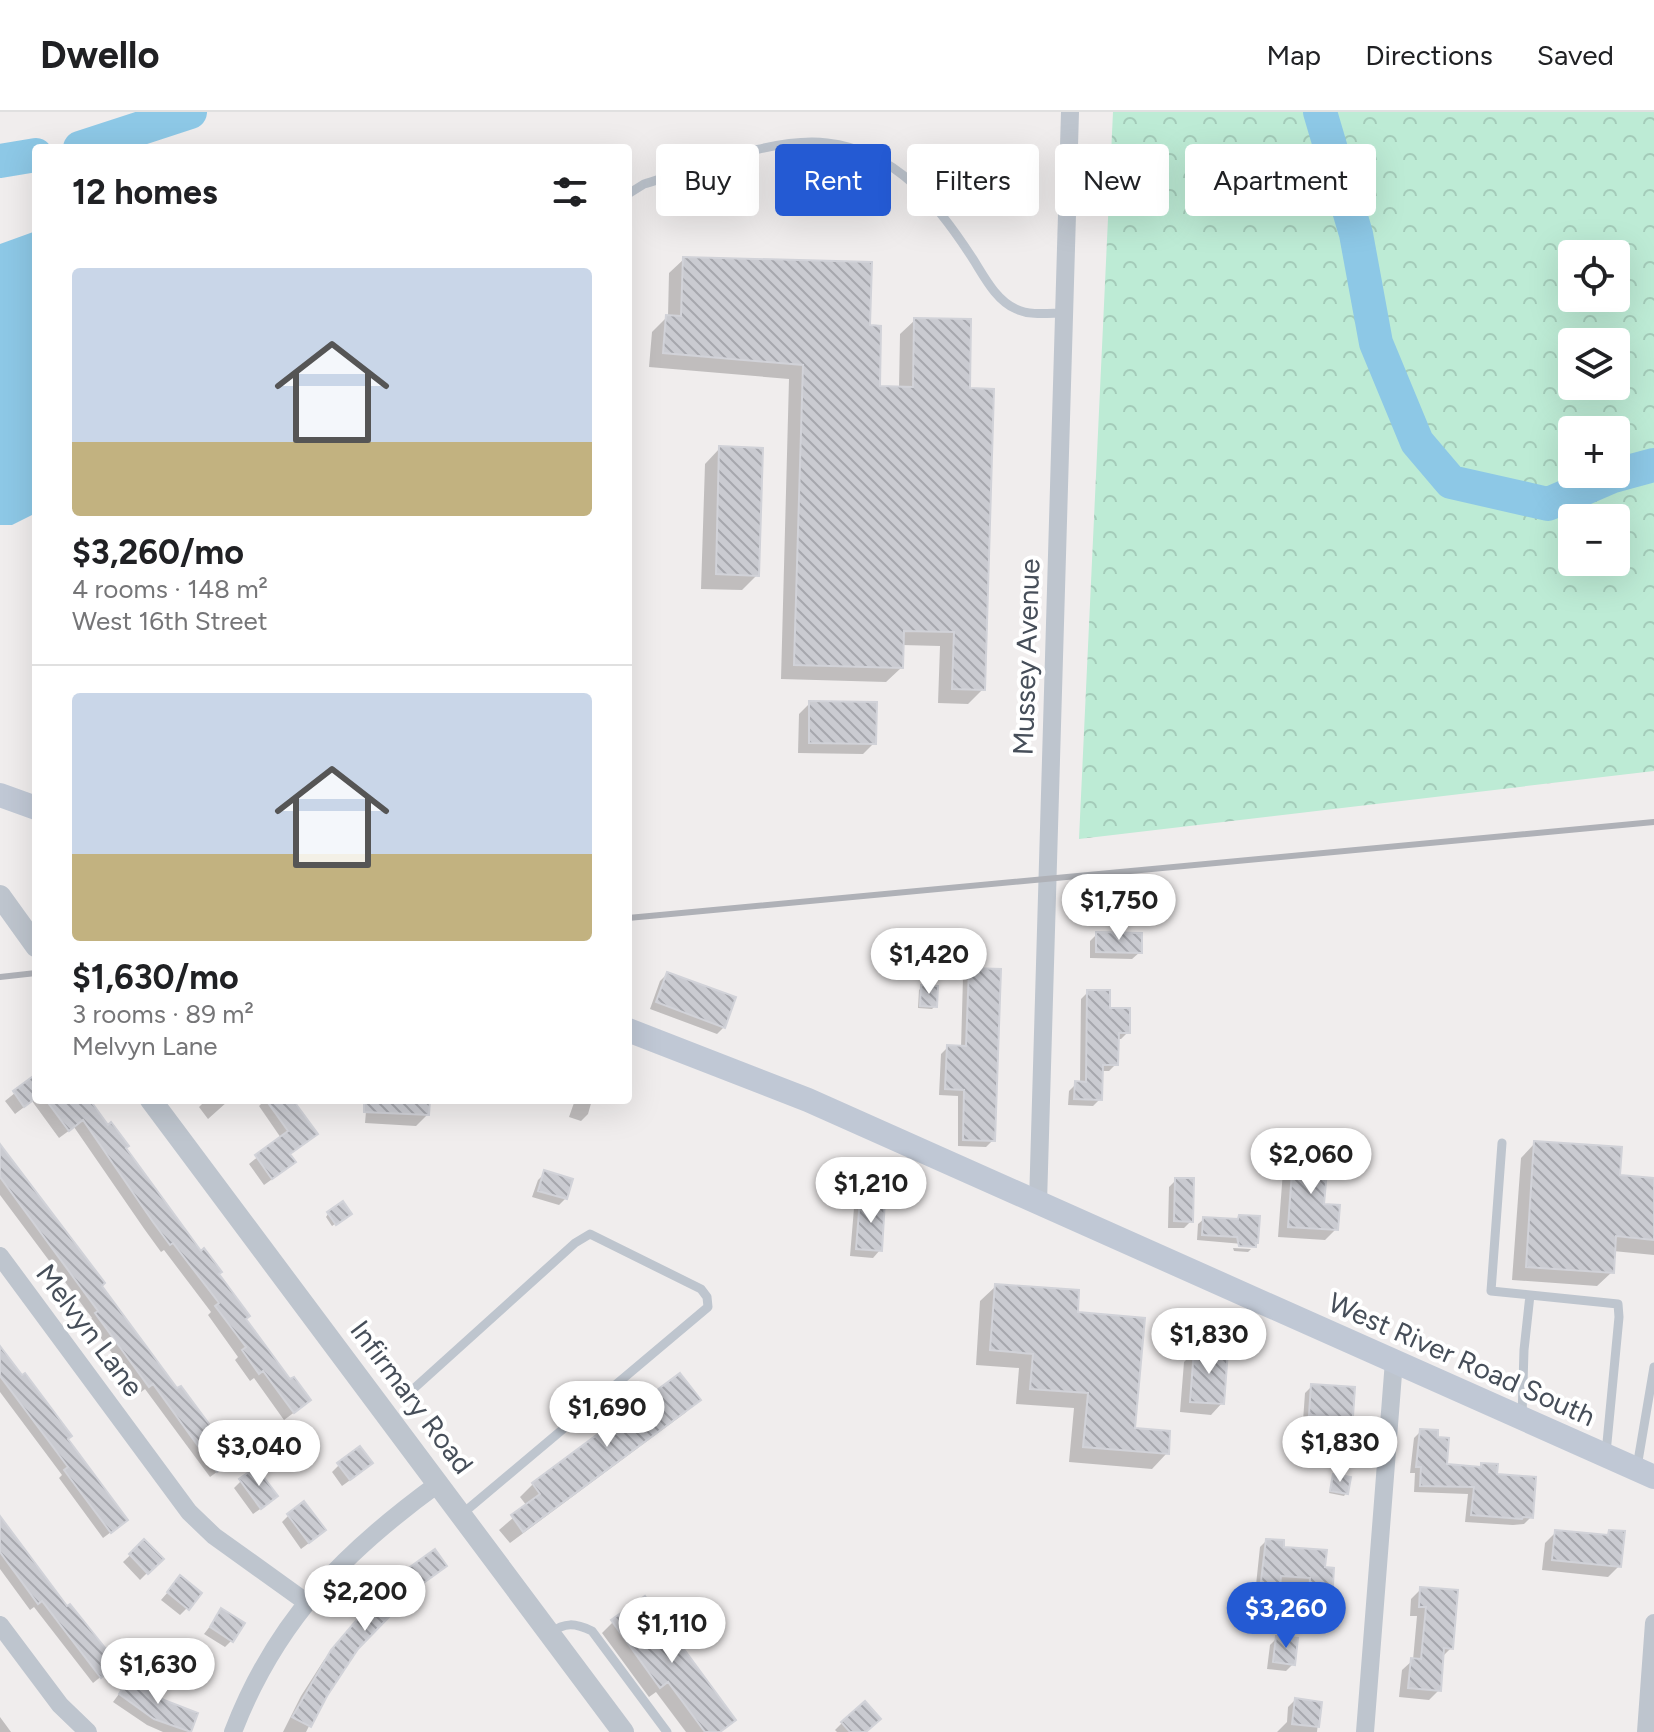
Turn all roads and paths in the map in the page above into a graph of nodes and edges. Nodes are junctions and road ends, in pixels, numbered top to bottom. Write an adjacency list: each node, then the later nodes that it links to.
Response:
1 (1070, 112): 3 (street, Mussey Avenue)
2 (632, 192): 3 (lane)
3 (1065, 313): 11 (street, Mussey Avenue)
4 (0, 795): 5 (main road)
5 (32, 807)
6 (0, 896): 7 (street)
7 (32, 940)
8 (632, 1032): 11 (main road, West River Road South)
9 (154, 1104): 20 (street, Infirmary Road)
10 (1502, 1143): 13 (lane)
11 (1038, 1203): 14 (main road, West River Road South)
12 (0, 1256): 22 (street, Melvyn Lane)
13 (1530, 1295): 17 (lane); 18 (lane)
14 (1394, 1361): 17 (main road, West River Road South); 30 (street)
15 (1654, 1367): 19 (lane)
16 (410, 1392): 21 (lane)
17 (1522, 1420): 18 (main road, West River Road South)
18 (1605, 1456): 19 (main road, West River Road South)
19 (1645, 1474)
20 (439, 1483): 21 (street, Infirmary Road); 22 (street)
21 (462, 1514): 25 (street, Infirmary Road)
22 (306, 1602): 27 (street)
23 (1654, 1623): 31 (street)
24 (0, 1625): 26 (street)
25 (550, 1633): 28 (street, Infirmary Road); 29 (lane)
26 (88, 1732)
27 (233, 1732)
28 (623, 1732)
29 (667, 1732)
30 (1365, 1732)
31 (1646, 1732)

